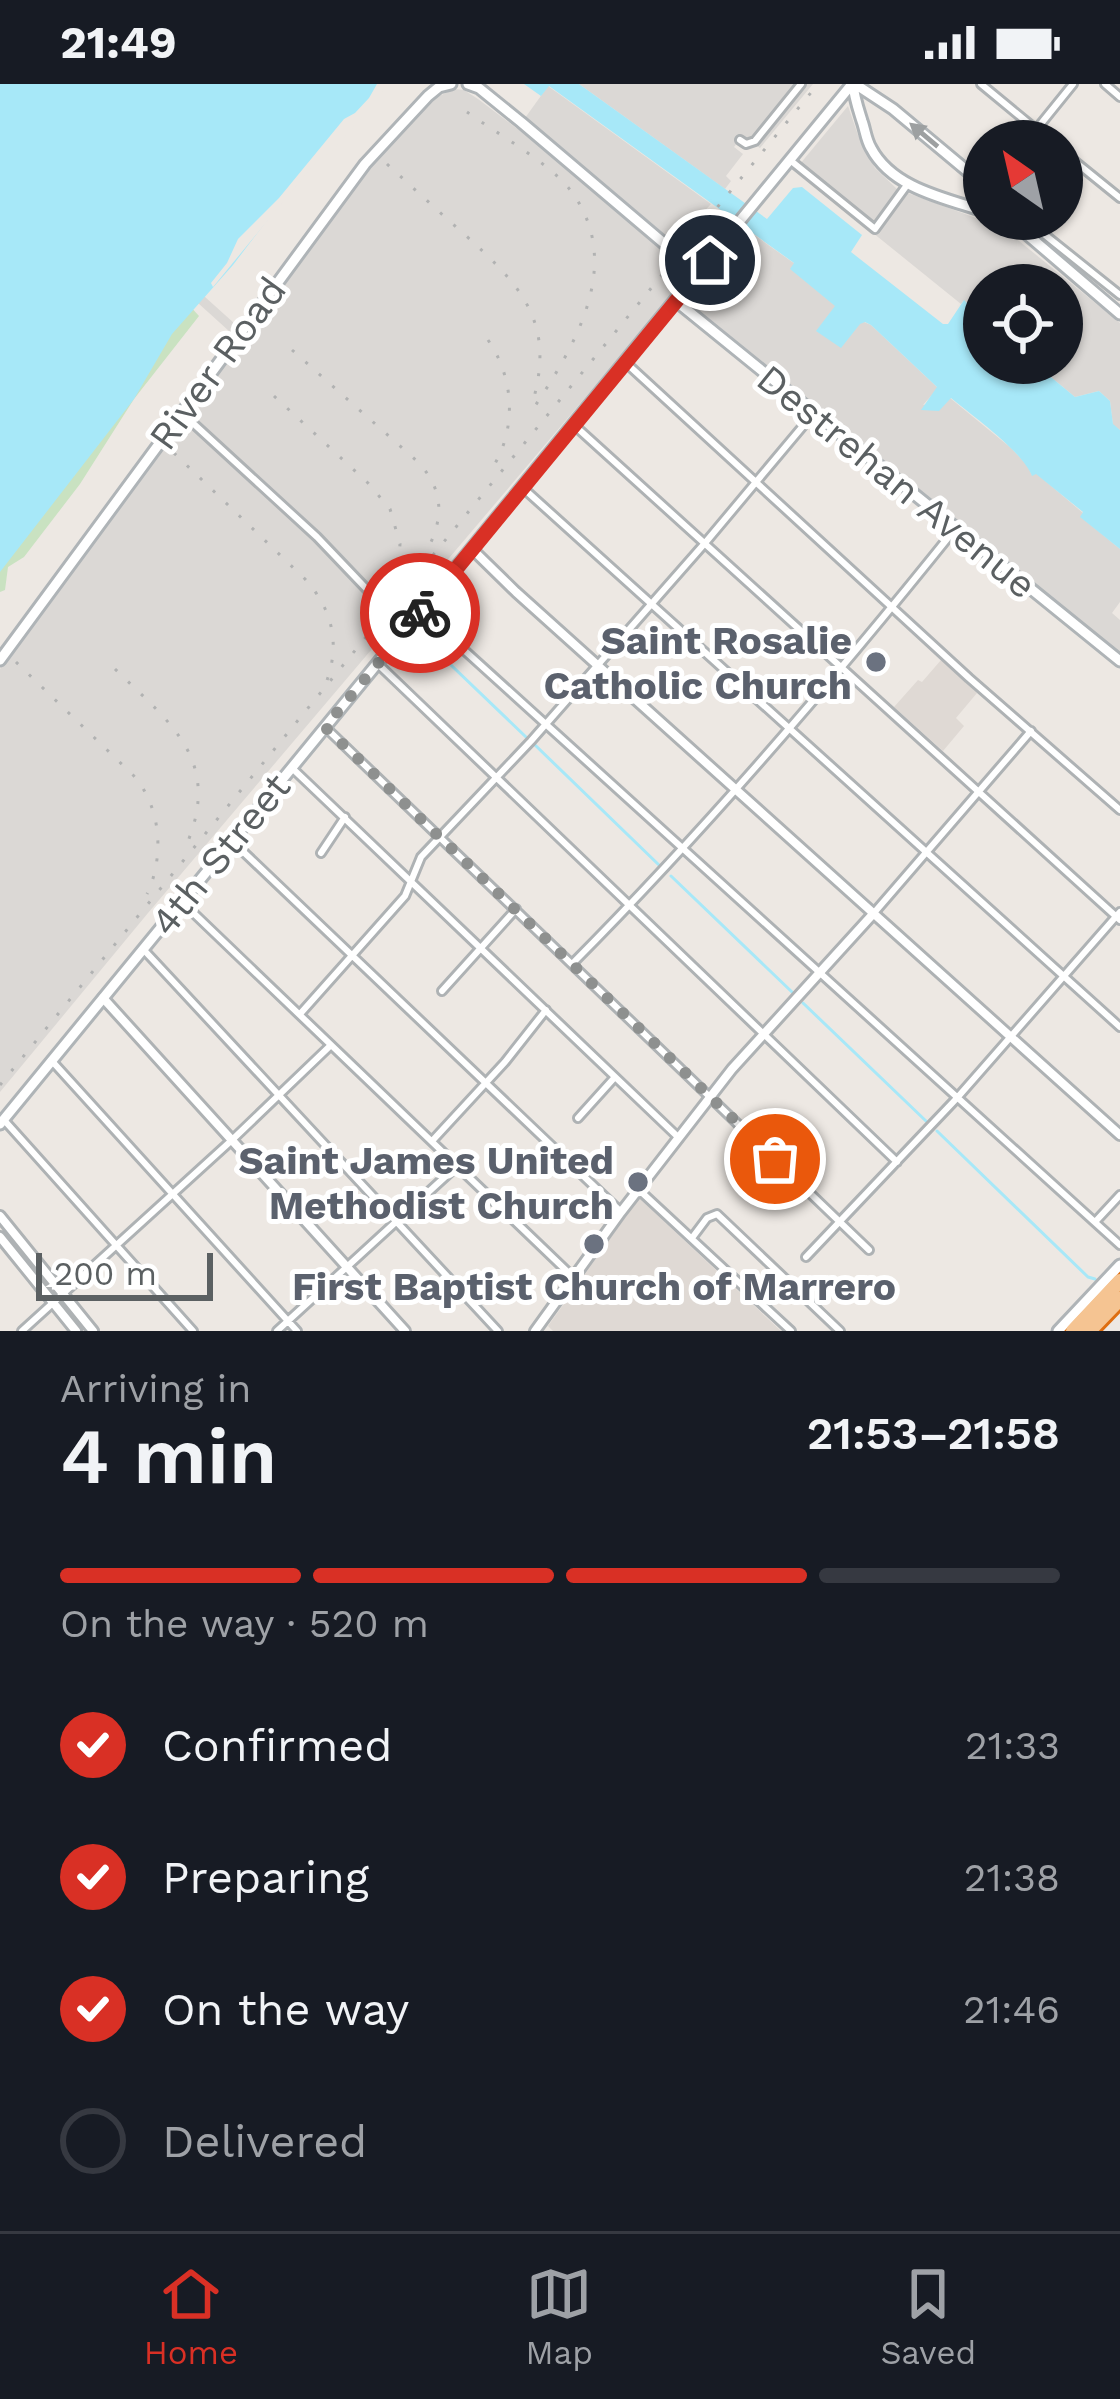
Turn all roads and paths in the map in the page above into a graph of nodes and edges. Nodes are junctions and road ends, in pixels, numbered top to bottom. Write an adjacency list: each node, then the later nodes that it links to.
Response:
1 (451, 84): 27 (main road, River Road)
2 (468, 84): 20 (main road)
3 (801, 84): 11 (street)
4 (853, 84): 12 (main road, 4th Street); 13 (main road, one-way to 4); 15 (main road)
5 (981, 84): 9 (street)
6 (1073, 84): 10 (street)
7 (1105, 84): 8 (street)
8 (1120, 97)
9 (1024, 120)
10 (1044, 120)
11 (740, 140)
12 (790, 160): 15 (street); 20 (main road, 4th Street)
13 (963, 167)
14 (1083, 168): 16 (street)
15 (908, 184): 17 (main road)
16 (1120, 198)
17 (963, 203)
18 (1032, 240): 25 (main road)
19 (1051, 240): 22 (street)
20 (699, 272): 24 (main road, 4th Street)
21 (1120, 277): 22 (street)
22 (1111, 288): 23 (street)
23 (1120, 295)
24 (676, 301): 26 (main road, 4th Street); 28 (main road, Destrehan Avenue)
25 (1120, 314)
26 (626, 362): 29 (main road, 4th Street); 30 (street)
27 (180, 412): 35 (street); 39 (main road, River Road)
28 (813, 414): 30 (street); 32 (main road, Destrehan Avenue)
29 (574, 425): 31 (main road, 4th Street); 33 (street)
30 (756, 484): 33 (street); 37 (street)
31 (523, 488): 34 (main road, 4th Street); 36 (street)
32 (955, 529): 37 (street); 40 (main road, Destrehan Avenue)
33 (705, 543): 36 (street); 43 (street)
34 (472, 549): 38 (main road, 4th Street); 42 (street)
35 (378, 601)
36 (652, 603): 42 (street); 46 (street)
37 (892, 608): 43 (street); 47 (street)
38 (421, 611): 41 (main road, 4th Street); 44 (street)
39 (0, 660)
40 (1120, 661)
41 (378, 664): 45 (main road, 4th Street); 49 (street)
42 (598, 665): 44 (street); 50 (street)
43 (843, 668): 46 (street); 51 (street)
44 (545, 725): 49 (street); 56 (street)
45 (325, 727): 48 (main road, 4th Street); 54 (street)
46 (791, 729): 50 (street); 58 (street)
47 (1031, 731): 51 (street); 52 (street)
48 (292, 768): 53 (street); 55 (main road, 4th Street)
49 (496, 778): 54 (street); 61 (street)
50 (737, 791): 56 (street); 63 (street)
51 (981, 791): 58 (street); 64 (street)
52 (1120, 810)
53 (345, 817): 57 (street); 59 (street)
54 (440, 837): 59 (street); 62 (street)
55 (232, 841): 60 (main road, 4th Street); 67 (street)
56 (684, 850): 61 (street); 69 (street)
57 (321, 853)
58 (928, 853): 63 (street); 70 (street)
59 (412, 881): 65 (street); 67 (street)
60 (182, 902): 66 (main road, 4th Street); 74 (street)
61 (632, 906): 68 (street); 76 (street)
62 (516, 909): 65 (street); 68 (street)
63 (873, 914): 69 (street); 77 (street)
64 (1119, 916): 70 (street)
65 (481, 947): 71 (street); 73 (street)
66 (143, 949): 72 (main road, 4th Street); 82 (street)
67 (350, 956): 74 (street); 81 (street)
68 (572, 964): 83 (street)
69 (820, 974): 76 (street); 84 (street)
70 (1065, 977): 75 (street); 77 (street)
71 (442, 991)
72 (103, 998): 79 (main road, 4th Street); 89 (street)
73 (546, 1010): 80 (street); 81 (street)
74 (301, 1014): 78 (street)
75 (1120, 1027)
76 (764, 1034): 83 (street); 91 (street)
77 (1010, 1039): 84 (street); 87 (street)
78 (331, 1045): 82 (street); 90 (street)
79 (51, 1060): 86 (main road, 4th Street); 94 (street)
80 (615, 1077): 85 (street); 88 (street)
81 (485, 1083): 90 (street); 96 (street)
82 (278, 1096): 89 (street); 98 (street)
83 (711, 1096): 88 (street); 99 (street)
84 (957, 1098): 91 (street); 100 (street)
85 (578, 1118)
86 (2, 1122): 103 (street)
87 (1120, 1136)
88 (679, 1138): 93 (street)
89 (232, 1140): 94 (street); 108 (street)
90 (433, 1140): 92 (street)
91 (897, 1162): 99 (street)
92 (458, 1165): 98 (street); 109 (street)
93 (638, 1189): 96 (street); 102 (street)
94 (172, 1194): 103 (street); 114 (street)
95 (1120, 1195): 100 (street)
96 (621, 1212): 109 (street)
97 (0, 1216): 111 (street)
98 (397, 1221): 108 (street); 123 (street)
99 (839, 1222): 105 (street); 106 (street)
100 (1096, 1222): 104 (street)
101 (0, 1237): 113 (street)
102 (692, 1238): 124 (street); 125 (street)
103 (115, 1245): 111 (street); 119 (street)
104 (1120, 1245)
105 (869, 1250)
106 (806, 1257)
107 (1120, 1265): 126 (main road)
108 (347, 1266): 114 (street); 122 (street)
109 (574, 1279): 115 (street)
110 (1120, 1281): 127 (highway)
111 (63, 1294): 113 (street); 118 (street)
112 (1120, 1299): 128 (highway)
113 (53, 1303): 116 (street); 117 (street)
114 (288, 1321): 120 (street); 121 (street)
115 (543, 1328)
116 (22, 1331)
117 (76, 1331)
118 (93, 1331)
119 (193, 1331)
120 (277, 1331)
121 (297, 1331)
122 (405, 1331)
123 (498, 1331)
124 (791, 1331)
125 (840, 1331)
126 (1058, 1331)
127 (1073, 1331)
128 (1089, 1331)

